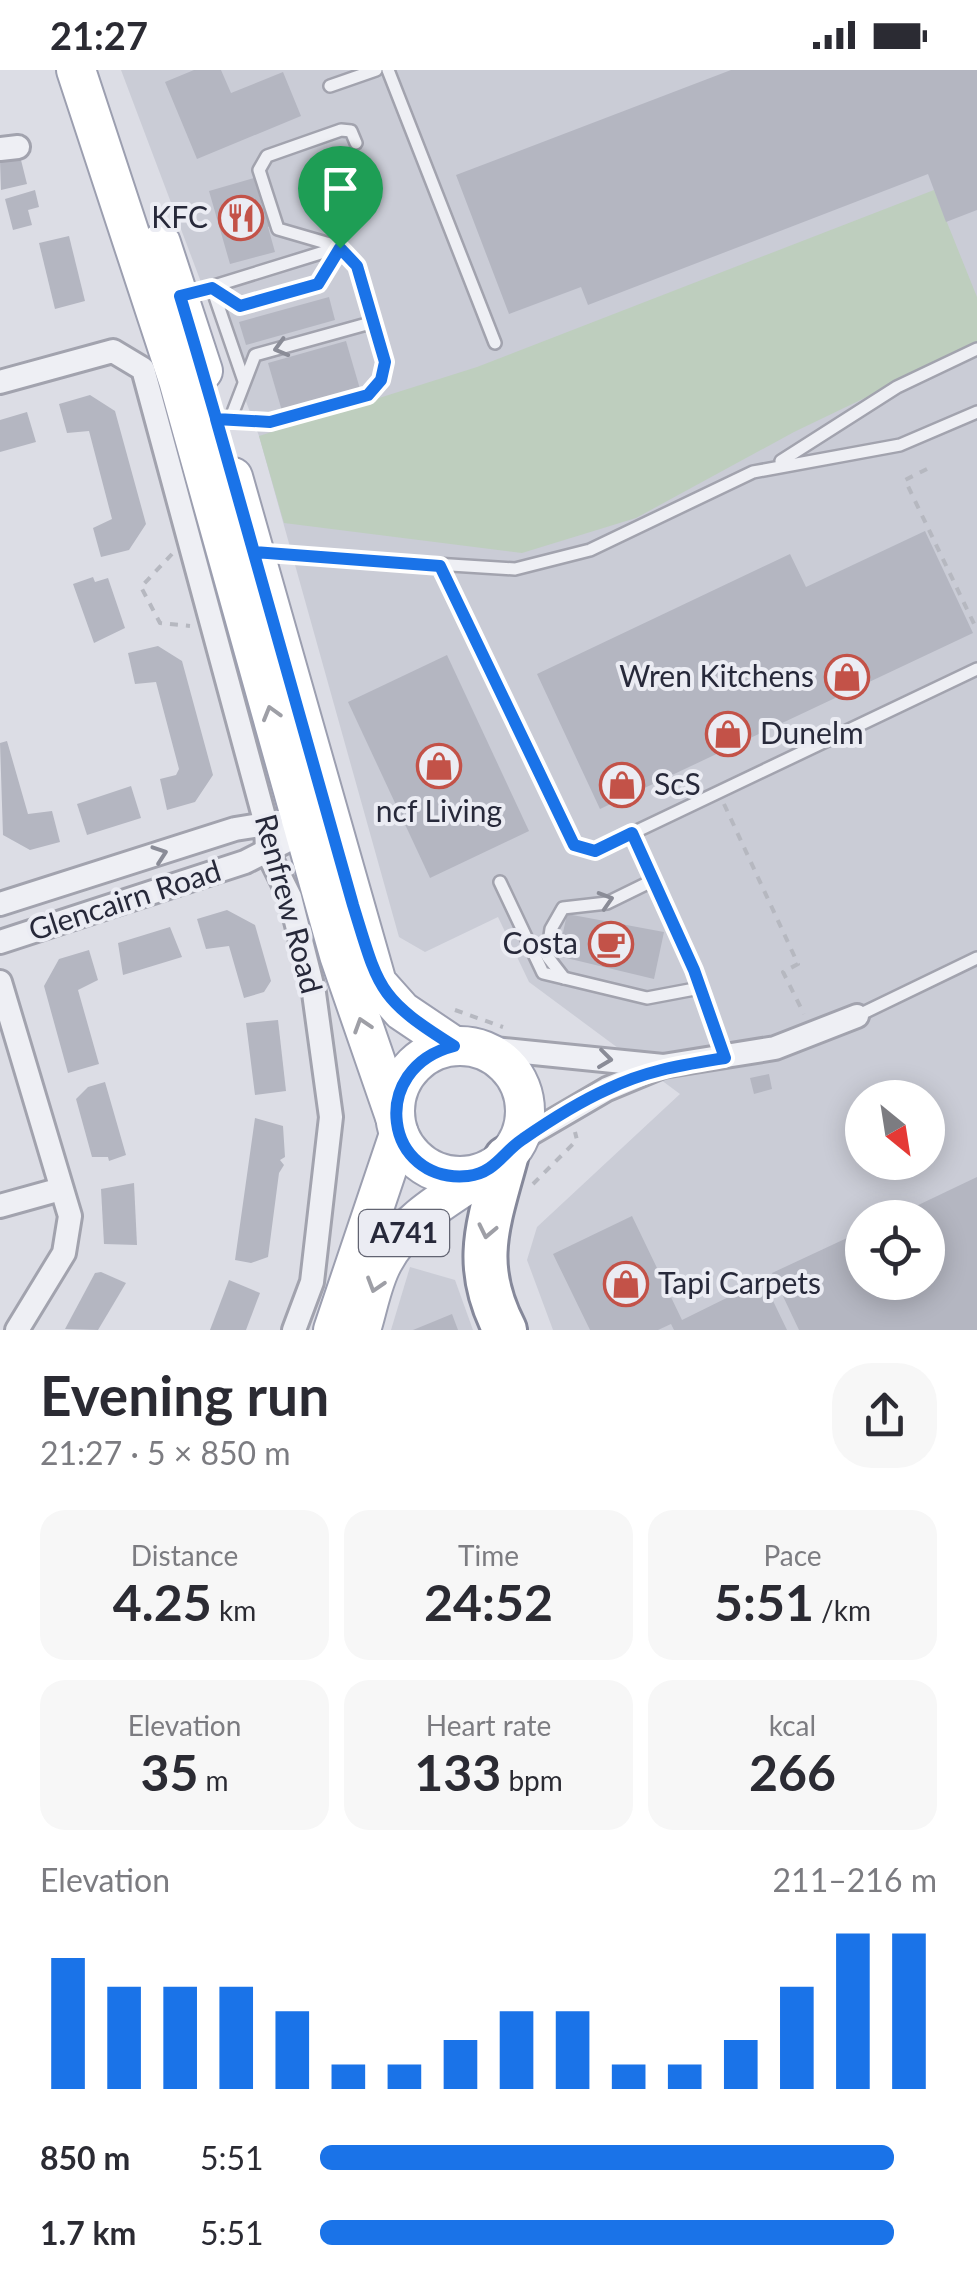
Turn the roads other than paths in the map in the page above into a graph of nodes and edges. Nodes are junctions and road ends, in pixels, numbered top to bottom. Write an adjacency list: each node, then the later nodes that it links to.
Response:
1 (76, 70): 20 (main road, Renfrew Road, one-way to 1)
2 (102, 70): 8 (main road, Renfrew Road)
3 (376, 70): 5 (lane)
4 (388, 70): 10 (lane)
5 (330, 86)
6 (356, 143): 7 (lane)
7 (340, 248): 8 (lane); 8 (lane); 9 (lane)
8 (196, 292): 12 (lane); 15 (main road, Renfrew Road)
9 (374, 322): 12 (lane, one-way to 12); 15 (lane)
10 (495, 343)
11 (977, 350): 16 (lane)
12 (244, 381): 15 (lane)
13 (0, 382): 20 (street, Renfrew Road)
14 (977, 412): 16 (lane)
15 (223, 419): 17 (main road, Renfrew Road)
16 (772, 467): 18 (lane)
17 (254, 552): 18 (lane); 34 (main road, Renfrew Road)
18 (440, 566): 21 (lane)
19 (977, 670): 21 (lane)
20 (290, 825): 22 (street, Glencairn Road); 22 (street, Renfrew Road); 23 (street, Glencairn Road, one-way to 20); 37 (main road, Renfrew Road, one-way to 20)
21 (632, 833): 24 (lane)
22 (267, 851): 27 (street, Glencairn Road); 42 (street, Renfrew Road)
23 (101, 874): 26 (street, Glencairn Road); 27 (street)
24 (654, 880): 30 (lane, one-way to 24); 32 (lane)
25 (500, 882): 30 (lane)
26 (0, 904)
27 (109, 910): 28 (street, Glencairn Road)
28 (0, 942)
29 (977, 958): 33 (lane)
30 (564, 978): 32 (lane)
31 (0, 982): 39 (street)
32 (700, 988): 35 (lane)
33 (857, 1016): 35 (street)
34 (464, 1046): 36 (street, one-way to 36); 37 (main road); 38 (main road)
35 (725, 1058): 36 (street)
36 (663, 1066): 38 (street)
37 (397, 1126): 38 (main road); 43 (main road, A741)
38 (505, 1156): 44 (main road, A741, one-way to 44); 45 (highway, one-way to 45)
39 (61, 1190): 40 (street); 41 (street)
40 (0, 1206)
41 (17, 1330)
42 (294, 1330)
43 (333, 1330)
44 (362, 1330)
45 (505, 1330)

